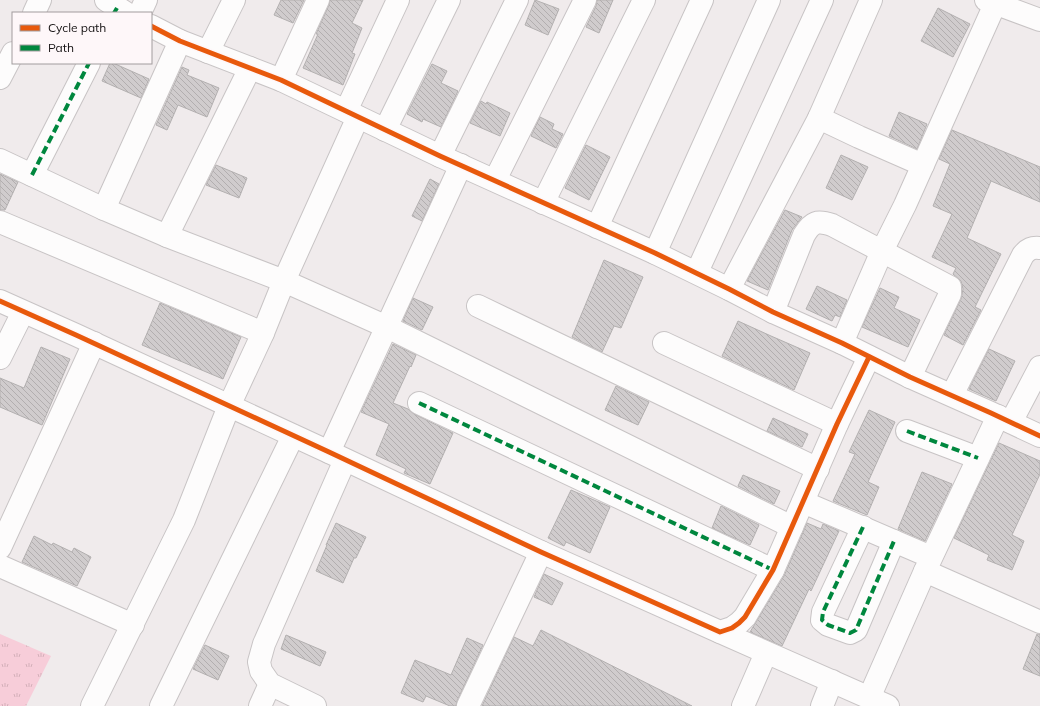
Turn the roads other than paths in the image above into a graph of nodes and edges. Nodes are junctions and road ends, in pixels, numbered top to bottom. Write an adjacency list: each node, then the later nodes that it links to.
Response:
1 (40, 0): 15 (street)
2 (146, 0): 16 (street)
3 (234, 0): 20 (street)
4 (318, 0): 25 (street)
5 (398, 0): 26 (street)
6 (449, 0): 28 (street)
7 (517, 0): 29 (street)
8 (585, 0): 34 (street)
9 (644, 0): 35 (street)
10 (702, 0): 38 (street)
11 (769, 0): 42 (street)
12 (822, 0): 43 (street)
13 (871, 0): 27 (street)
14 (990, 2): 17 (street); 32 (street)
15 (34, 12)
16 (140, 12)
17 (1040, 20)
18 (152, 27): 19 (street)
19 (180, 41): 20 (street); 36 (street)
20 (208, 52): 23 (street)
21 (12, 55): 24 (street)
22 (88, 64): 33 (street)
23 (250, 68): 25 (street); 39 (street)
24 (0, 78)
25 (281, 80): 26 (street)
26 (352, 114): 28 (street); 44 (street)
27 (819, 118): 32 (street); 45 (street)
28 (385, 130): 29 (street)
29 (440, 156): 31 (street)
30 (0, 160): 33 (street)
31 (461, 165): 34 (street); 50 (street)
32 (923, 166): 41 (street)
33 (32, 175): 36 (street)
34 (495, 180): 35 (street)
35 (543, 203): 38 (street)
36 (104, 210): 39 (street)
37 (0, 222): 51 (street)
38 (597, 227): 42 (street)
39 (167, 236): 44 (street)
40 (1040, 248): 59 (street)
41 (882, 251): 49 (street); 54 (street); 58 (street)
42 (655, 253): 43 (street)
43 (696, 272): 45 (street)
44 (284, 281): 50 (street); 51 (street)
45 (729, 289): 49 (street)
46 (0, 301): 48 (street)
47 (478, 306): 69 (street)
48 (23, 312): 53 (street); 56 (street)
49 (773, 312): 54 (street)
50 (387, 327): 67 (street); 71 (street)
51 (263, 333): 61 (street)
52 (664, 342): 63 (street)
53 (94, 343): 61 (street); 74 (street)
54 (842, 343): 55 (street)
55 (869, 357): 58 (street); 63 (street)
56 (0, 358)
57 (1040, 367): 62 (street)
58 (910, 377): 59 (street)
59 (952, 395): 62 (street)
60 (419, 403): 78 (street)
61 (229, 406): 65 (street); 80 (street)
62 (1005, 419): 66 (street); 68 (street)
63 (838, 424): 69 (street)
64 (907, 431): 68 (street)
65 (293, 436): 67 (street); 87 (street)
66 (1040, 436)
67 (337, 456): 75 (street); 84 (street)
68 (978, 458): 76 (street)
69 (818, 469): 70 (street)
70 (803, 502): 71 (street); 72 (street)
71 (792, 527): 78 (street)
72 (863, 528): 73 (street); 73 (street)
73 (894, 541): 76 (street)
74 (0, 548)
75 (541, 552): 81 (street); 90 (street)
76 (928, 564): 79 (street); 85 (street)
77 (0, 566): 80 (street)
78 (773, 570): 81 (street)
79 (1040, 622)
80 (133, 625): 86 (street)
81 (720, 632): 82 (street)
82 (766, 654): 83 (street); 91 (street)
83 (832, 681): 85 (street); 92 (street)
84 (270, 684): 88 (street); 89 (street)
85 (879, 702)
86 (92, 706)
87 (161, 706)
88 (260, 706)
89 (315, 706)
90 (468, 706)
91 (743, 706)
92 (822, 706)

